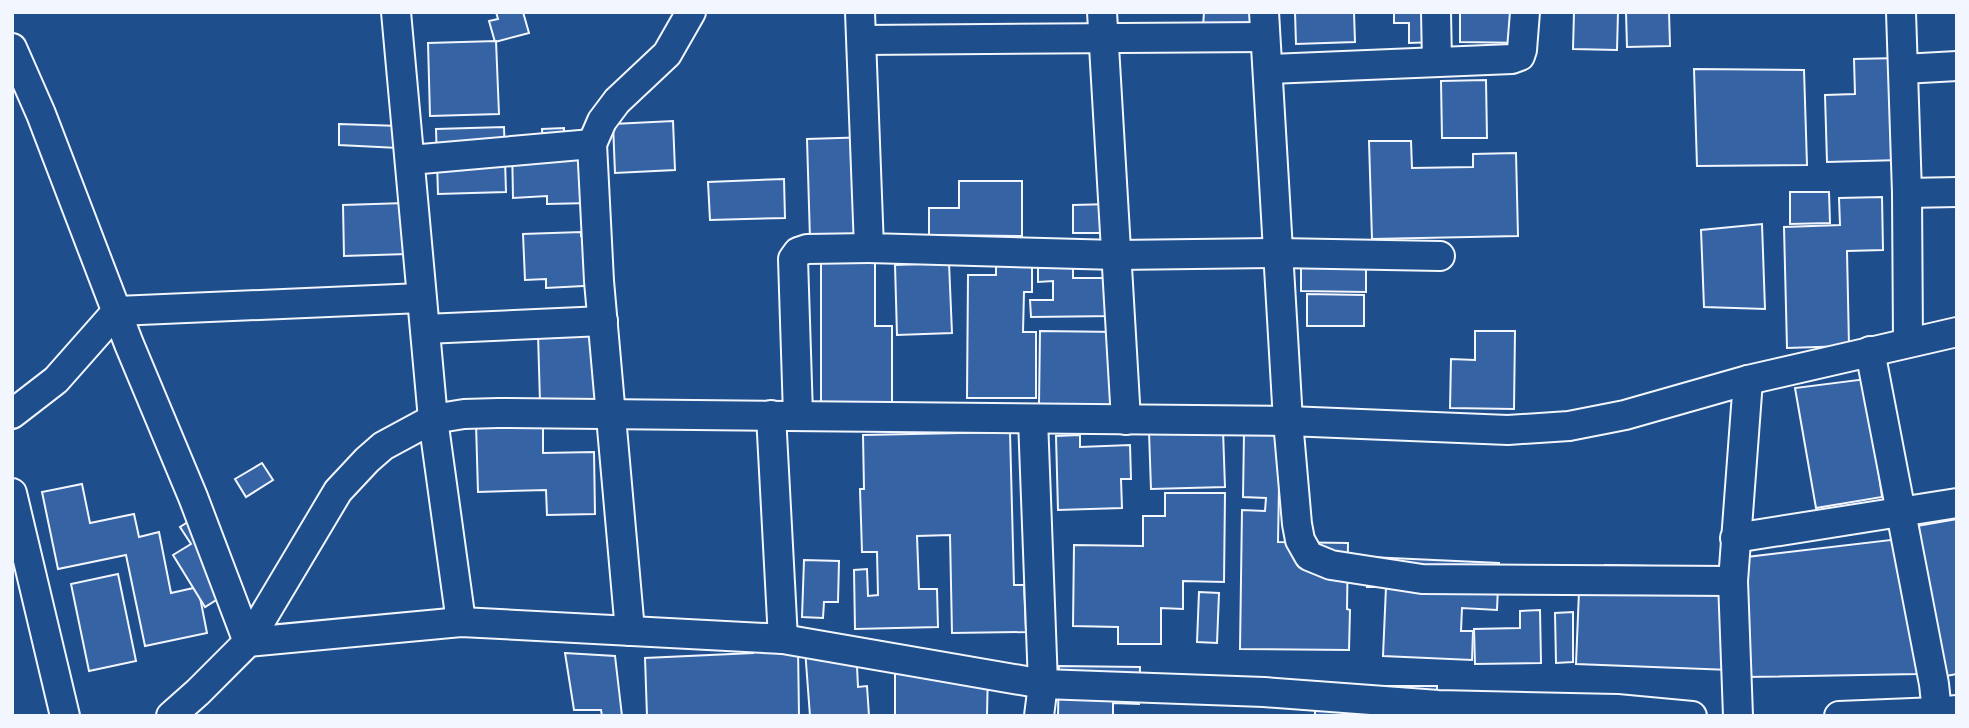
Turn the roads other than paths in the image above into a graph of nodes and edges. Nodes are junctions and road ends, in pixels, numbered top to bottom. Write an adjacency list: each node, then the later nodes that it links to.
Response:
1 (396, 12): 16 (street)
2 (691, 12): 15 (street)
3 (860, 12): 9 (street)
4 (1436, 12): 11 (street)
5 (1525, 12): 11 (street)
6 (1901, 12): 14 (street)
7 (1264, 25): 8 (street); 13 (street)
8 (1103, 26): 9 (street); 21 (street)
9 (863, 40): 19 (street)
10 (12, 48): 24 (street)
11 (1437, 62): 13 (street)
12 (1957, 66): 14 (street)
13 (1269, 69): 20 (street)
14 (1903, 69): 18 (street)
15 (592, 144): 16 (street); 25 (street)
16 (410, 159): 23 (street)
17 (1957, 192): 18 (street)
18 (1907, 193): 28 (street)
19 (869, 248): 21 (street); 33 (street)
20 (1278, 253): 21 (street); 22 (street); 37 (street)
21 (1117, 255): 36 (street)
22 (1440, 256)
23 (421, 298): 24 (street); 26 (street)
24 (117, 311): 31 (street); 47 (street)
25 (603, 321): 26 (street); 32 (street)
26 (425, 329): 34 (street)
27 (1957, 332): 28 (street)
28 (1908, 342): 29 (street)
29 (1870, 351): 30 (street); 40 (street)
30 (1748, 380): 37 (street); 41 (street)
31 (12, 414)
32 (611, 414): 33 (street); 34 (street); 45 (street)
33 (785, 415): 35 (street); 46 (street)
34 (433, 419): 44 (street); 47 (street)
35 (1032, 419): 36 (street); 48 (street)
36 (1126, 420): 37 (street)
37 (1288, 421): 43 (street)
38 (12, 493): 42 (street)
39 (1957, 503): 40 (street)
40 (1901, 512): 41 (street); 52 (street)
41 (1735, 538): 43 (street)
42 (21, 568): 54 (street)
43 (1733, 581): 58 (street)
44 (461, 622): 45 (street); 47 (street)
45 (630, 631): 46 (street)
46 (783, 639): 48 (street)
47 (248, 642): 49 (street)
48 (1042, 684): 50 (street); 56 (street)
49 (201, 704): 55 (street)
50 (1267, 704): 51 (street)
51 (1438, 711): 53 (street)
52 (1947, 711): 59 (street)
53 (1617, 712): 57 (street)
54 (65, 716)
55 (171, 716)
56 (1040, 716)
57 (1692, 716)
58 (1738, 716)
59 (1839, 716)

